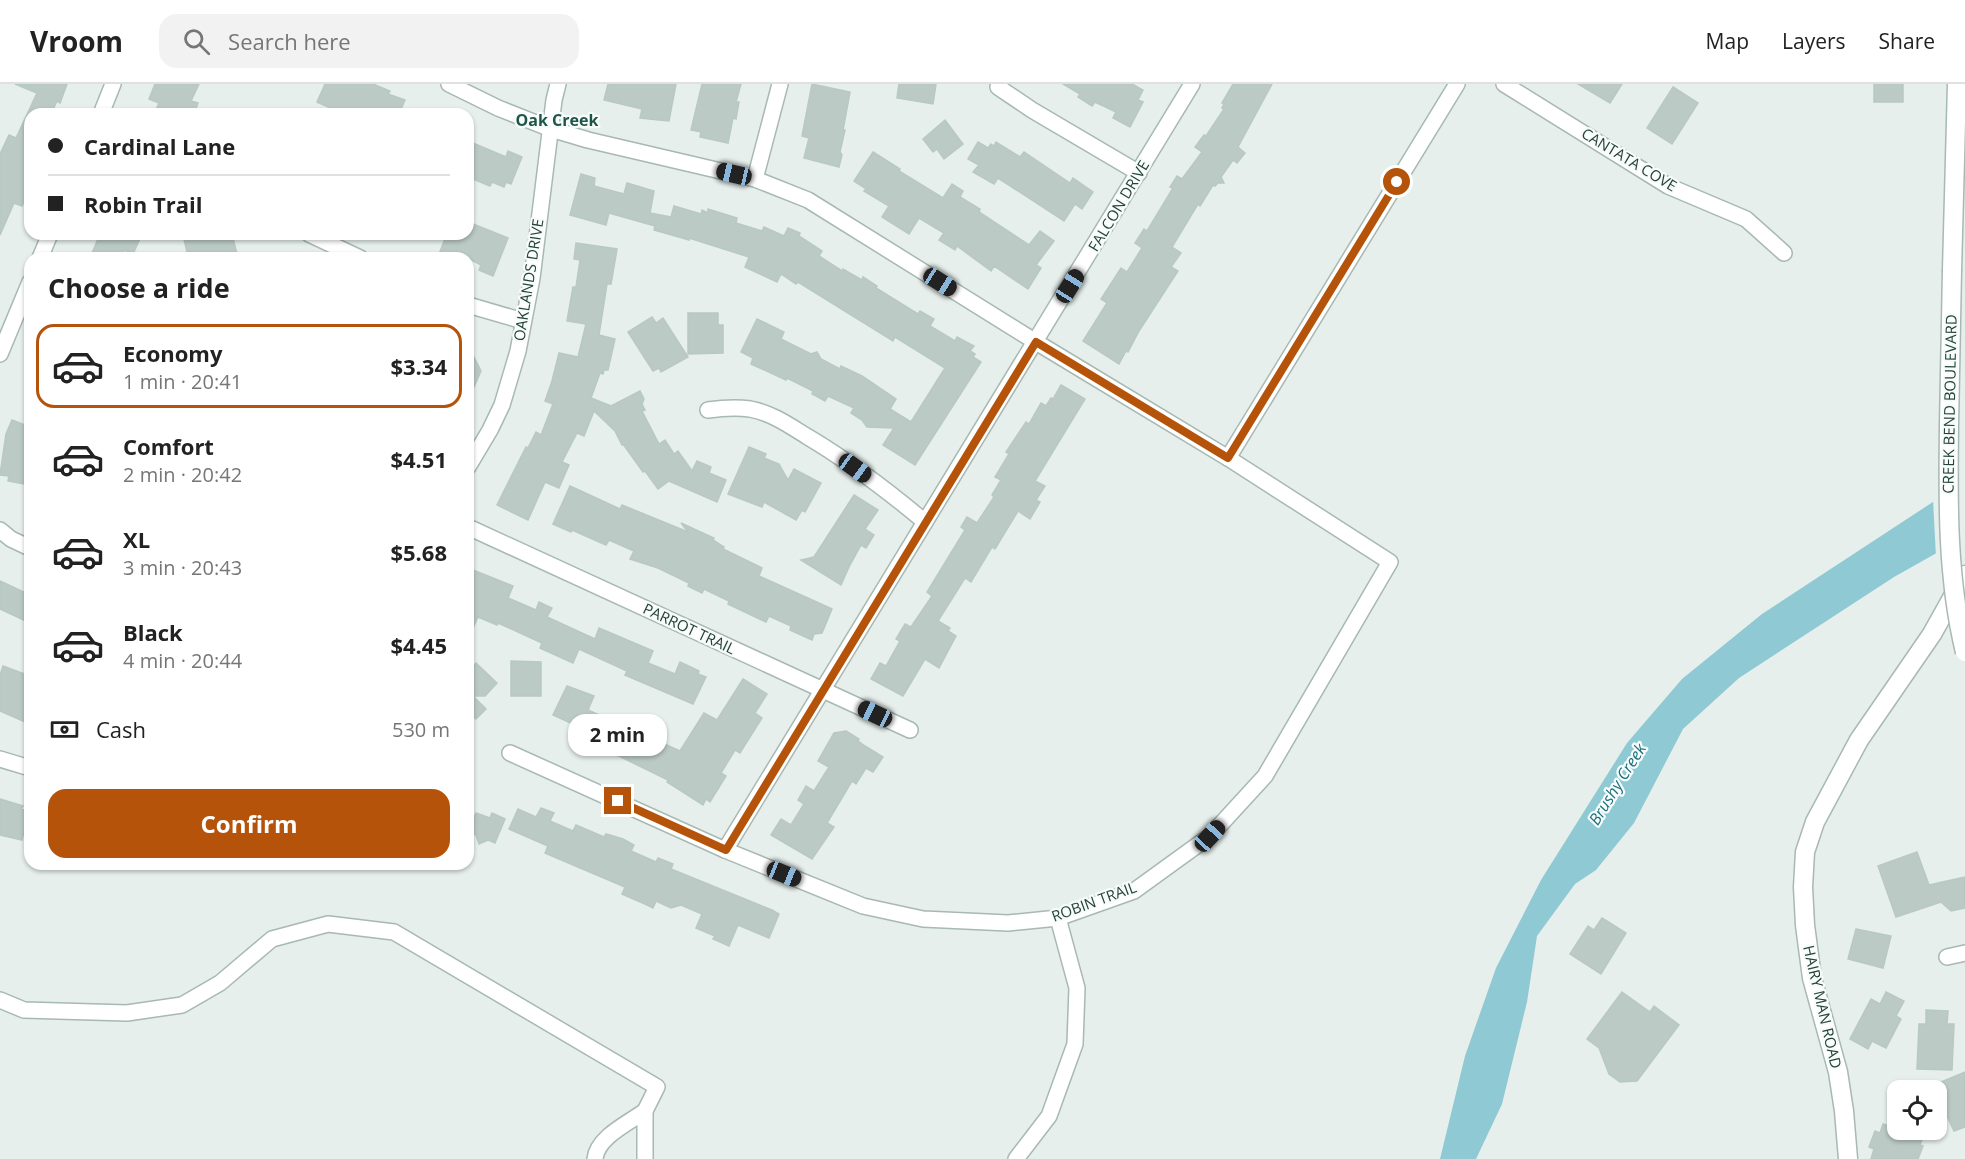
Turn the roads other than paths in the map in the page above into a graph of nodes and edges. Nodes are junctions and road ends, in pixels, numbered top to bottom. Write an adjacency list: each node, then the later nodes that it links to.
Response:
1 (113, 84): 10 (street)
2 (448, 84): 11 (street)
3 (558, 84): 11 (street, OAKLANDS DRIVE)
4 (780, 84): 13 (street)
5 (1192, 84): 12 (street, FALCON DRIVE)
6 (1457, 84): 24 (street)
7 (1504, 84): 16 (street, CANTATA COVE)
8 (1957, 84): 30 (street, CREEK BEND BOULEVARD, bridge)
9 (998, 87): 12 (street)
10 (103, 108)
11 (551, 129): 13 (street); 19 (street, OAKLANDS DRIVE)
12 (1139, 173): 20 (street, FALCON DRIVE)
13 (755, 179): 20 (street)
14 (322, 240): 15 (street)
15 (347, 252)
16 (1784, 253)
17 (24, 296): 21 (street)
18 (474, 307): 19 (street)
19 (522, 321): 23 (street, OAKLANDS DRIVE)
20 (1036, 342): 24 (street); 25 (street, FALCON DRIVE)
21 (0, 354)
22 (708, 410): 25 (street)
23 (474, 457)
24 (1228, 458): 37 (street, ROBIN TRAIL)
25 (925, 522): 31 (street, FALCON DRIVE)
26 (0, 530): 28 (street)
27 (474, 530): 31 (street, PARROT TRAIL)
28 (24, 545)
29 (1965, 575): 45 (street, HAIRY MAN ROAD, bridge)
30 (1965, 652)
31 (822, 690): 32 (street, PARROT TRAIL); 36 (street, FALCON DRIVE)
32 (910, 730)
33 (510, 753): 36 (street, ROBIN TRAIL)
34 (0, 759): 35 (street)
35 (24, 766)
36 (726, 850): 37 (street, ROBIN TRAIL)
37 (1058, 918): 44 (street)
38 (1965, 953): 39 (street)
39 (1947, 957)
40 (0, 1000): 41 (street)
41 (645, 1111): 42 (street); 43 (street)
42 (595, 1159)
43 (645, 1159)
44 (1016, 1159)
45 (1848, 1159)

